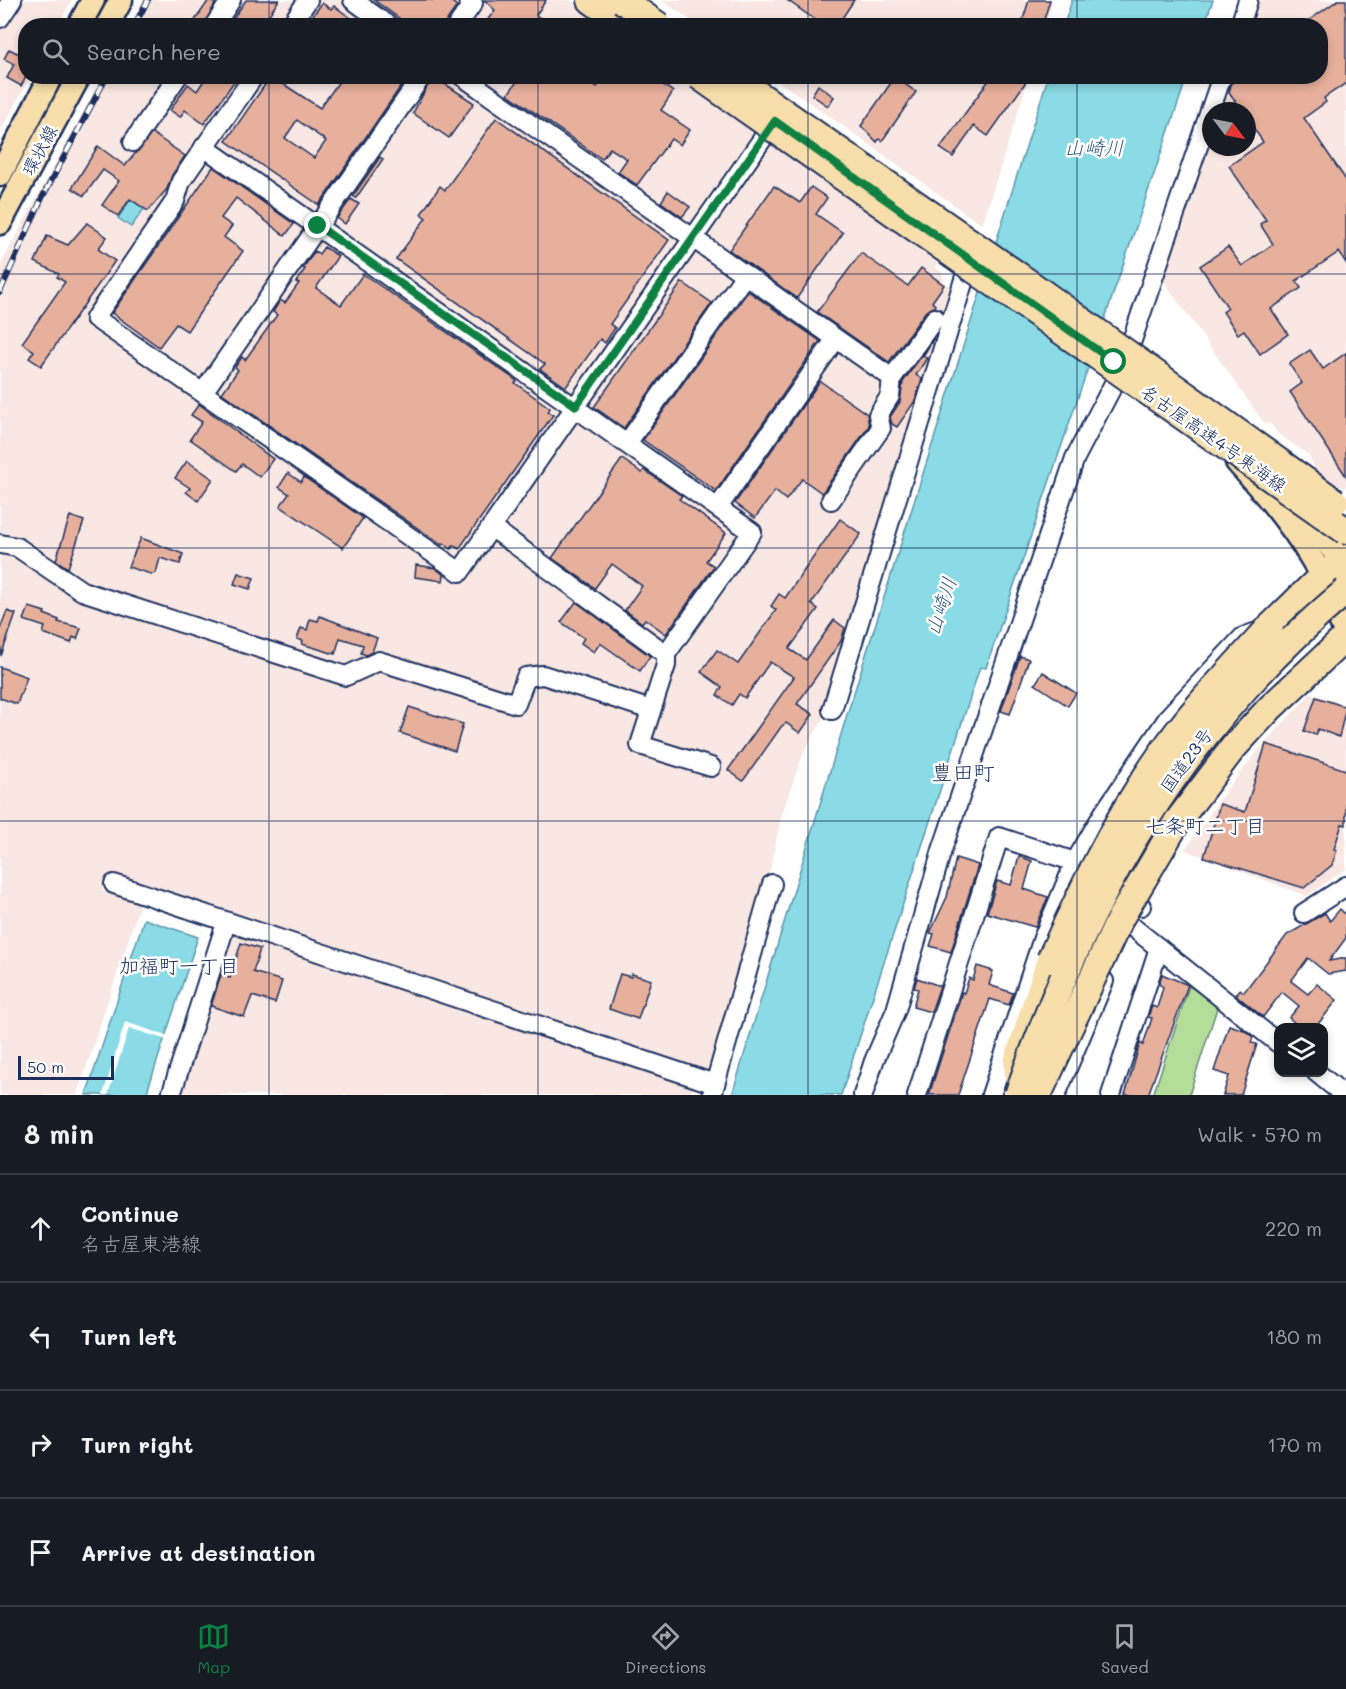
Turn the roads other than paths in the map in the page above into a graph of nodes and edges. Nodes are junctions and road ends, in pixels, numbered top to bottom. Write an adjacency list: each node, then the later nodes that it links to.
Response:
1 (12, 0): 12 (street)
2 (93, 0): 13 (main road)
3 (120, 0): 14 (main road)
4 (231, 0): 15 (street)
5 (308, 0): 16 (street)
6 (353, 0): 17 (street)
7 (468, 0): 18 (street)
8 (591, 0): 11 (highway)
9 (603, 0): 11 (main road)
10 (1248, 0): 20 (street)
11 (628, 11): 19 (highway, bridge)
12 (0, 18)
13 (83, 18)
14 (111, 18)
15 (219, 18)
16 (296, 18)
17 (378, 18)
18 (462, 18)
19 (642, 18)
20 (1242, 18)
21 (47, 84): 35 (main road, 環状線)
22 (75, 84): 36 (main road, 環状線)
23 (173, 84): 33 (street)
24 (248, 84): 34 (street)
25 (416, 84): 37 (street)
26 (473, 84): 38 (street)
27 (710, 84): 52 (highway, 名古屋高速4号東海線, bridge)
28 (723, 84): 32 (main road)
29 (742, 84): 39 (main road)
30 (743, 84): 50 (highway, 名古屋高速4号東海線, bridge)
31 (1219, 84): 43 (street)
32 (775, 121): 38 (street); 39 (main road)
33 (133, 142)
34 (204, 147): 37 (street); 45 (street)
35 (0, 175)
36 (0, 223)
37 (318, 226): 45 (street); 46 (street)
38 (693, 239): 40 (street); 46 (street)
39 (977, 261): 43 (main road); 62 (street)
40 (745, 276): 42 (street); 47 (street)
41 (935, 318): 44 (street)
42 (835, 340): 44 (street); 49 (street)
43 (1120, 360): 54 (main road); 78 (street)
44 (892, 378): 48 (street)
45 (204, 391): 51 (street)
46 (576, 406): 47 (street); 51 (street)
47 (628, 442): 49 (street)
48 (831, 501)
49 (719, 506): 59 (street)
50 (1346, 510)
51 (491, 527): 59 (street)
52 (1346, 531)
53 (0, 544): 61 (street)
54 (1339, 567): 57 (highway); 58 (main road)
55 (1346, 591): 76 (highway, 国道23号, bridge)
56 (1346, 611): 76 (highway, 国道23号, bridge)
57 (1270, 627): 64 (street); 76 (highway, bridge)
58 (1346, 636): 60 (highway)
59 (666, 654): 61 (street)
60 (1299, 682): 68 (street); 76 (highway, bridge)
61 (651, 710): 63 (street)
62 (832, 710)
63 (711, 767)
64 (1075, 862): 68 (street); 79 (street); 80 (street)
65 (114, 884): 70 (street)
66 (772, 884): 75 (street)
67 (1346, 886): 69 (street)
68 (1141, 906): 71 (street)
69 (1304, 913)
70 (226, 923): 75 (street); 77 (street)
71 (1130, 925): 72 (street); 81 (street)
72 (1159, 948): 73 (street); 82 (street)
73 (1274, 1040)
74 (1322, 1077): 83 (street)
75 (714, 1089)
76 (1027, 1094)
77 (171, 1095)
78 (863, 1095)
79 (917, 1095)
80 (991, 1095)
81 (1056, 1095)
82 (1111, 1095)
83 (1344, 1095)

